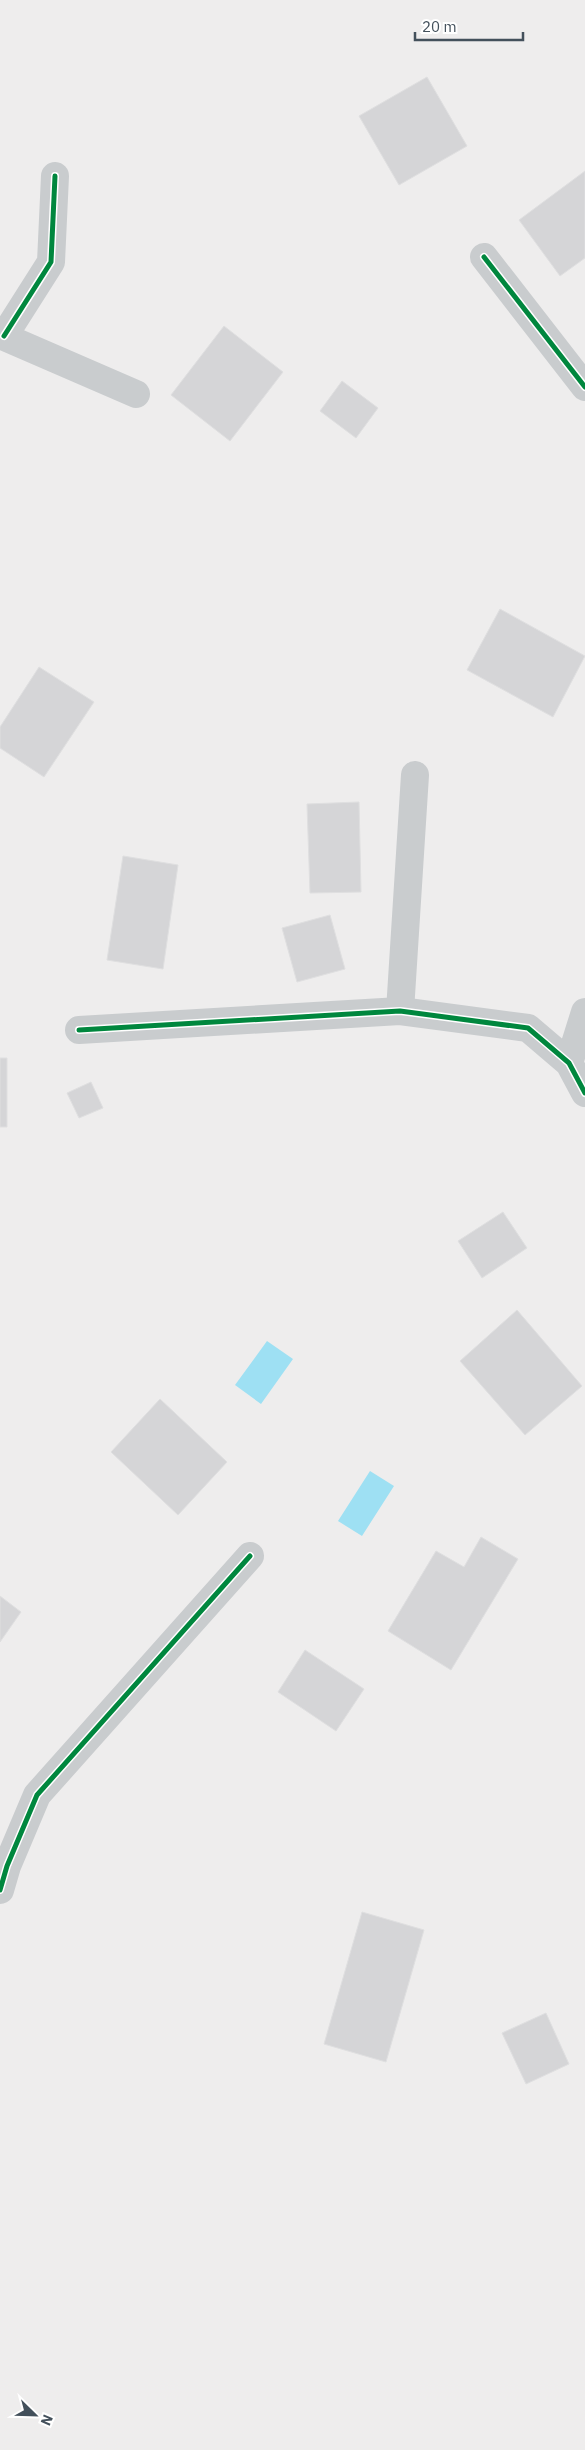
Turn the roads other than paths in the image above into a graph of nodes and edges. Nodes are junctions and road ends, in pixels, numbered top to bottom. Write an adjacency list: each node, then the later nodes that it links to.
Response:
1 (55, 176): 3 (street)
2 (484, 257): 4 (street)
3 (2, 335): 5 (street)
4 (585, 387)
5 (136, 394)
6 (415, 775): 7 (street)
7 (400, 1012): 9 (street); 10 (street)
8 (585, 1012): 10 (street)
9 (78, 1030)
10 (569, 1062): 11 (street)
11 (585, 1093)
12 (250, 1556): 13 (street)
13 (0, 1890)

